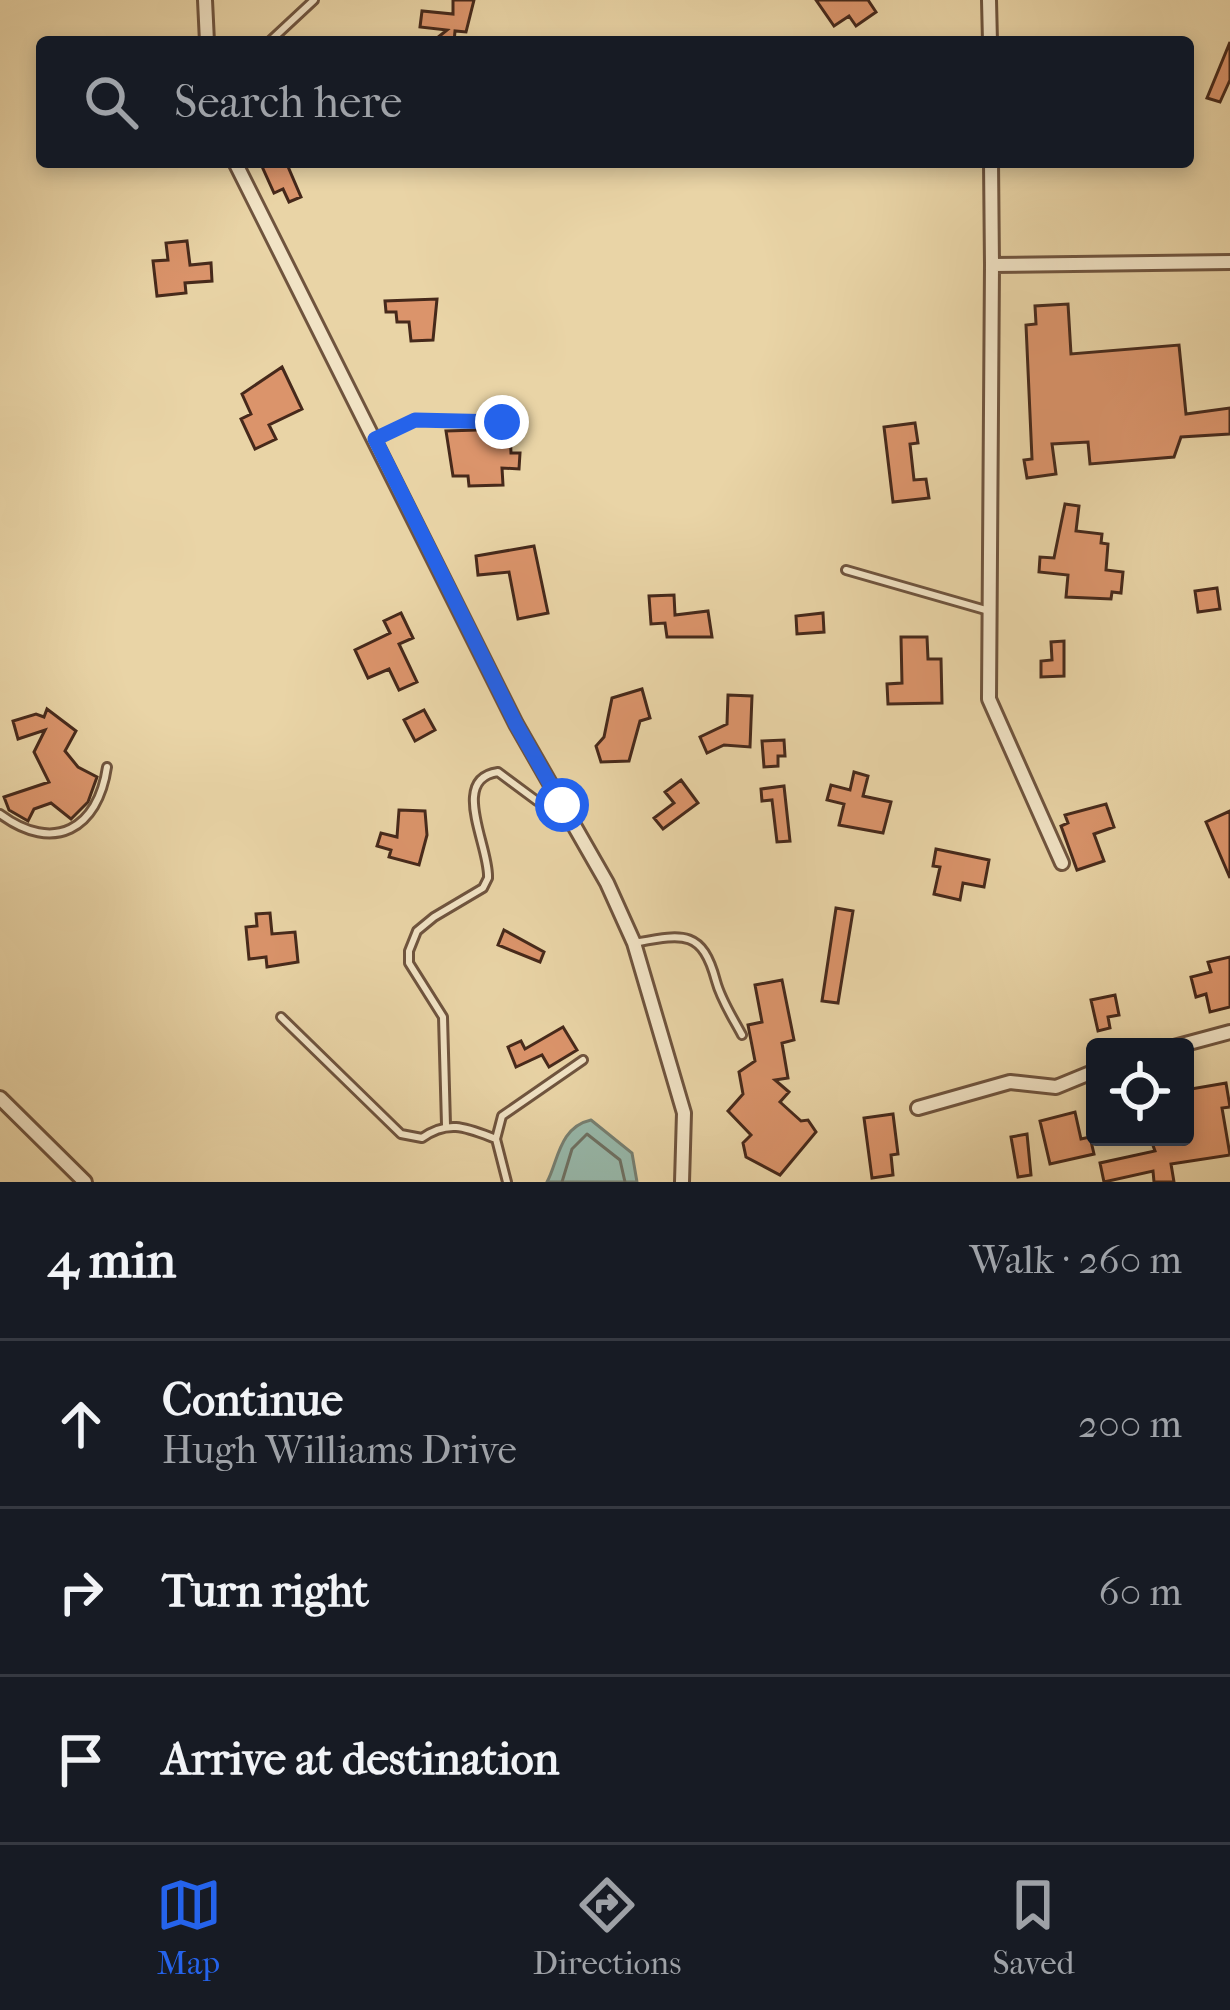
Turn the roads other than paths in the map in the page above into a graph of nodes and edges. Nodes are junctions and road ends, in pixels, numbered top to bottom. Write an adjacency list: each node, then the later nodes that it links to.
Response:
1 (205, 0): 4 (street)
2 (314, 0): 5 (lane)
3 (989, 0): 6 (street)
4 (207, 36)
5 (275, 36)
6 (990, 36)
7 (239, 168): 12 (street)
8 (991, 168): 10 (street)
9 (1230, 262): 10 (street)
10 (992, 266): 14 (street)
11 (502, 422): 12 (lane)
12 (375, 439): 16 (street)
13 (846, 570): 14 (lane)
14 (989, 611): 18 (street)
15 (106, 766): 17 (lane)
16 (562, 805): 19 (street); 28 (lane)
17 (0, 814)
18 (1062, 863)
19 (634, 943): 22 (lane); 32 (street)
20 (281, 1016): 28 (lane)
21 (1230, 1032): 23 (street)
22 (742, 1035)
23 (1194, 1042)
24 (583, 1060): 29 (lane)
25 (1086, 1075): 27 (street)
26 (0, 1097): 30 (street)
27 (918, 1108)
28 (446, 1125): 29 (lane)
29 (496, 1138): 31 (lane)
30 (85, 1182)
31 (507, 1182)
32 (682, 1182)

